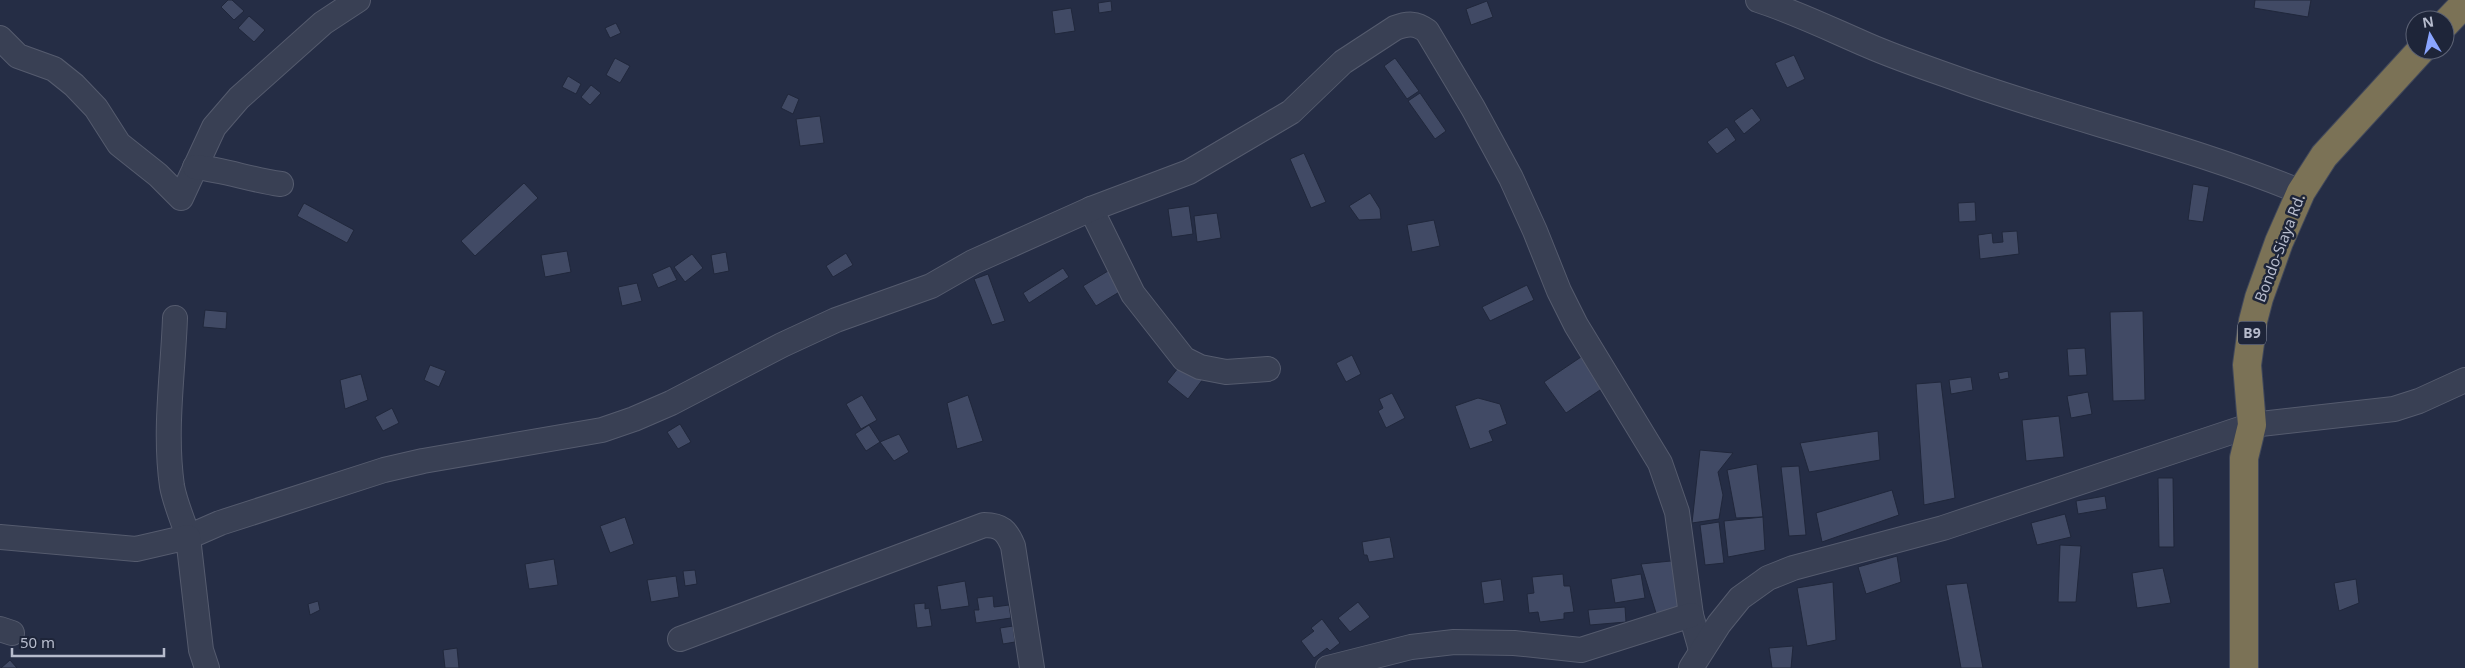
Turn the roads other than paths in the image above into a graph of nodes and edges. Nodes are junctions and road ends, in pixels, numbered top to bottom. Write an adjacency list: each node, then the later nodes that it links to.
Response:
1 (358, 0): 7 (street)
2 (1758, 0): 9 (street)
3 (2465, 3): 4 (highway)
4 (2455, 14)
5 (0, 38): 7 (street)
6 (2412, 60): 9 (highway, Bondo-Siaya Rd. / B9)
7 (196, 167): 8 (street)
8 (281, 184)
9 (2301, 192): 14 (highway, Bondo-Siaya Rd. / B9)
10 (1091, 209): 12 (street); 16 (street); 17 (street)
11 (175, 318): 16 (street)
12 (1268, 369)
13 (2465, 380): 14 (street)
14 (2252, 425): 19 (street); 23 (highway, Bondo-Siaya Rd. / B9)
15 (0, 537): 16 (street)
16 (188, 537): 20 (street)
17 (1691, 615): 19 (street); 22 (street)
18 (680, 640): 21 (street)
19 (1696, 659)
20 (207, 668)
21 (1032, 668)
22 (1328, 668)
23 (2244, 668)

